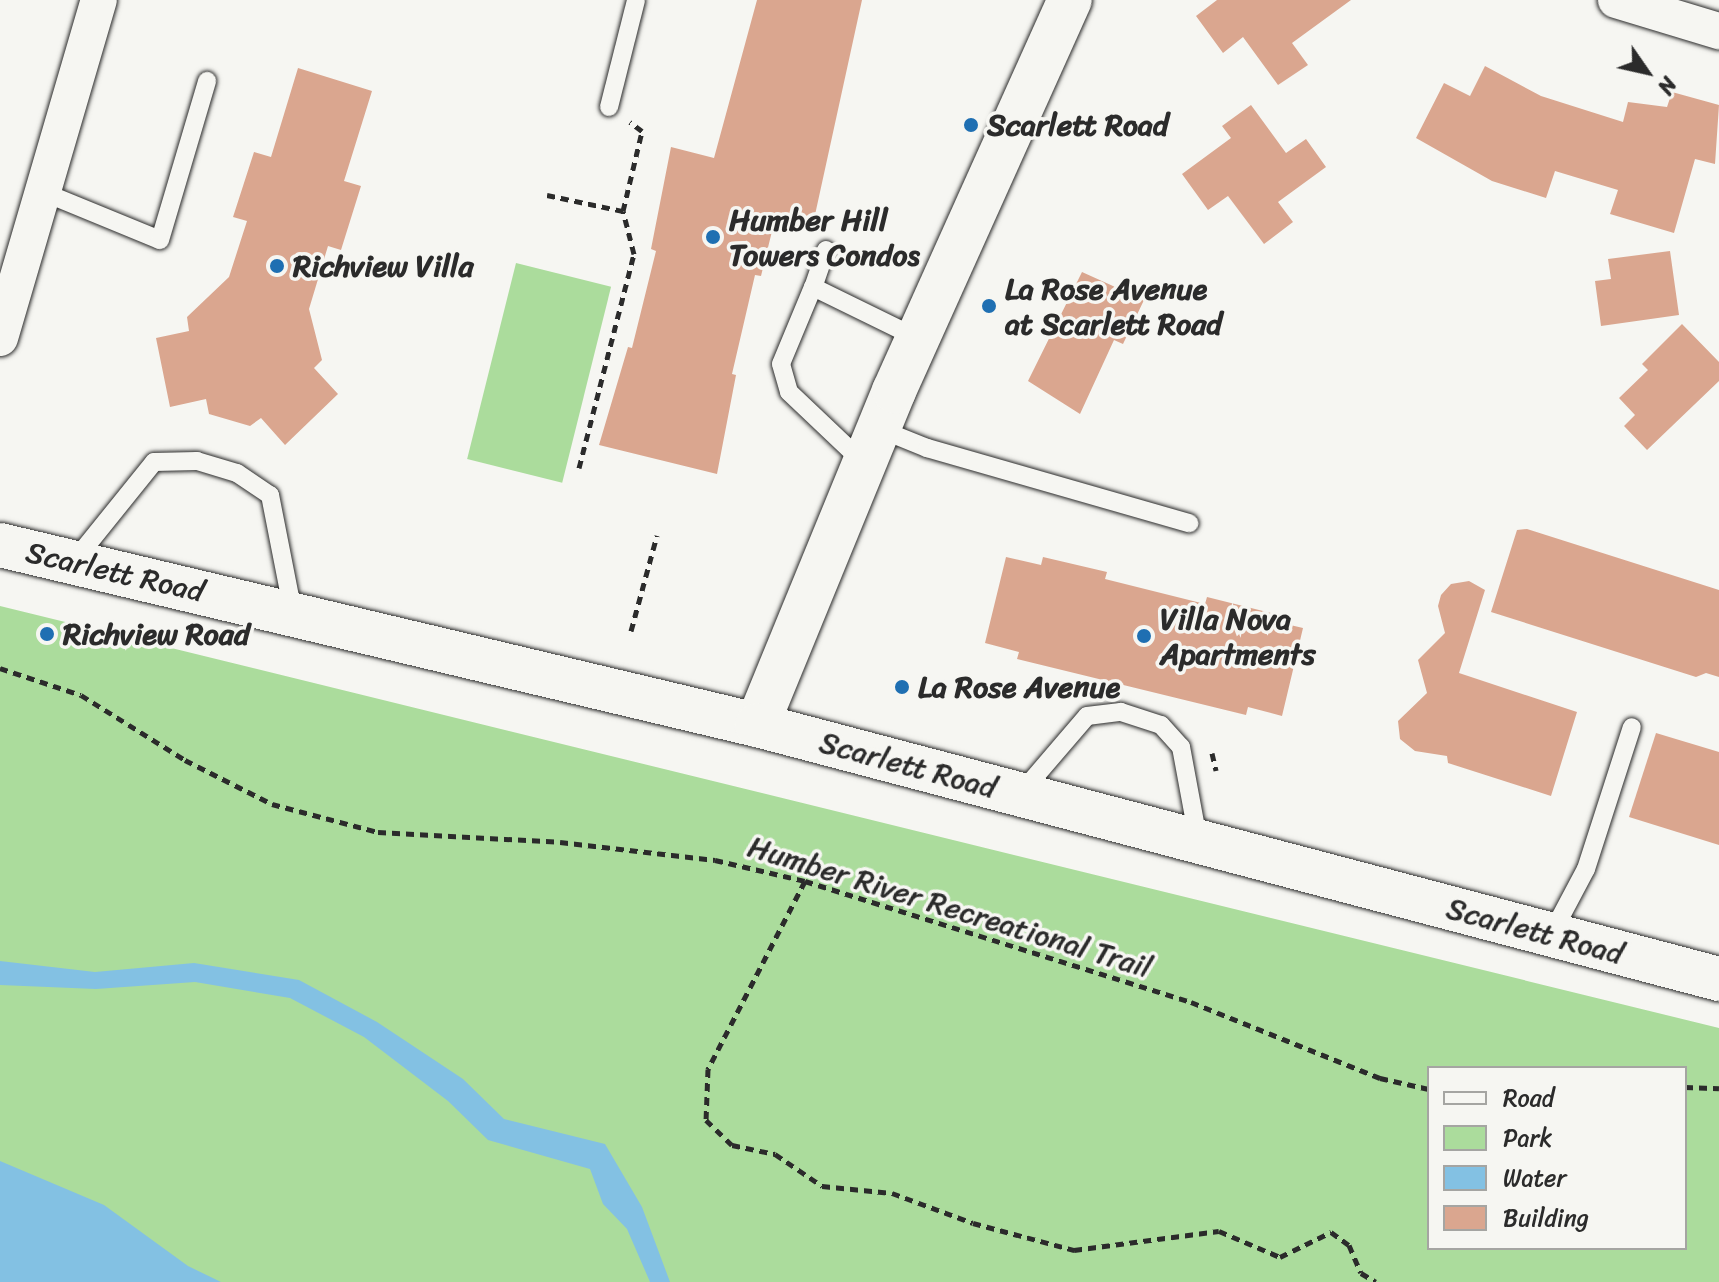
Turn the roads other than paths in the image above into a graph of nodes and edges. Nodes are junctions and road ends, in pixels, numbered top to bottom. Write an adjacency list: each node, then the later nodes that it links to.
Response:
1 (99, 0): 8 (street)
2 (636, 0): 7 (lane)
3 (1070, 0): 12 (main road)
4 (1616, 0): 5 (street)
5 (1719, 31)
6 (207, 81): 8 (lane)
7 (609, 107)
8 (43, 192): 11 (street)
9 (826, 250): 10 (lane)
10 (813, 287): 12 (lane); 13 (lane)
11 (0, 338)
12 (917, 338): 13 (main road)
13 (873, 447): 14 (lane); 18 (main road)
14 (1189, 523)
15 (0, 545): 16 (main road, Scarlett Road)
16 (74, 562): 17 (main road, Scarlett Road); 17 (lane)
17 (293, 615): 18 (main road, Scarlett Road)
18 (757, 725): 20 (main road, Scarlett Road)
19 (1632, 727): 22 (lane)
20 (1020, 794): 21 (main road, Scarlett Road); 21 (lane)
21 (1199, 842): 22 (main road, Scarlett Road)
22 (1551, 935): 23 (main road, Scarlett Road)
23 (1719, 979)

